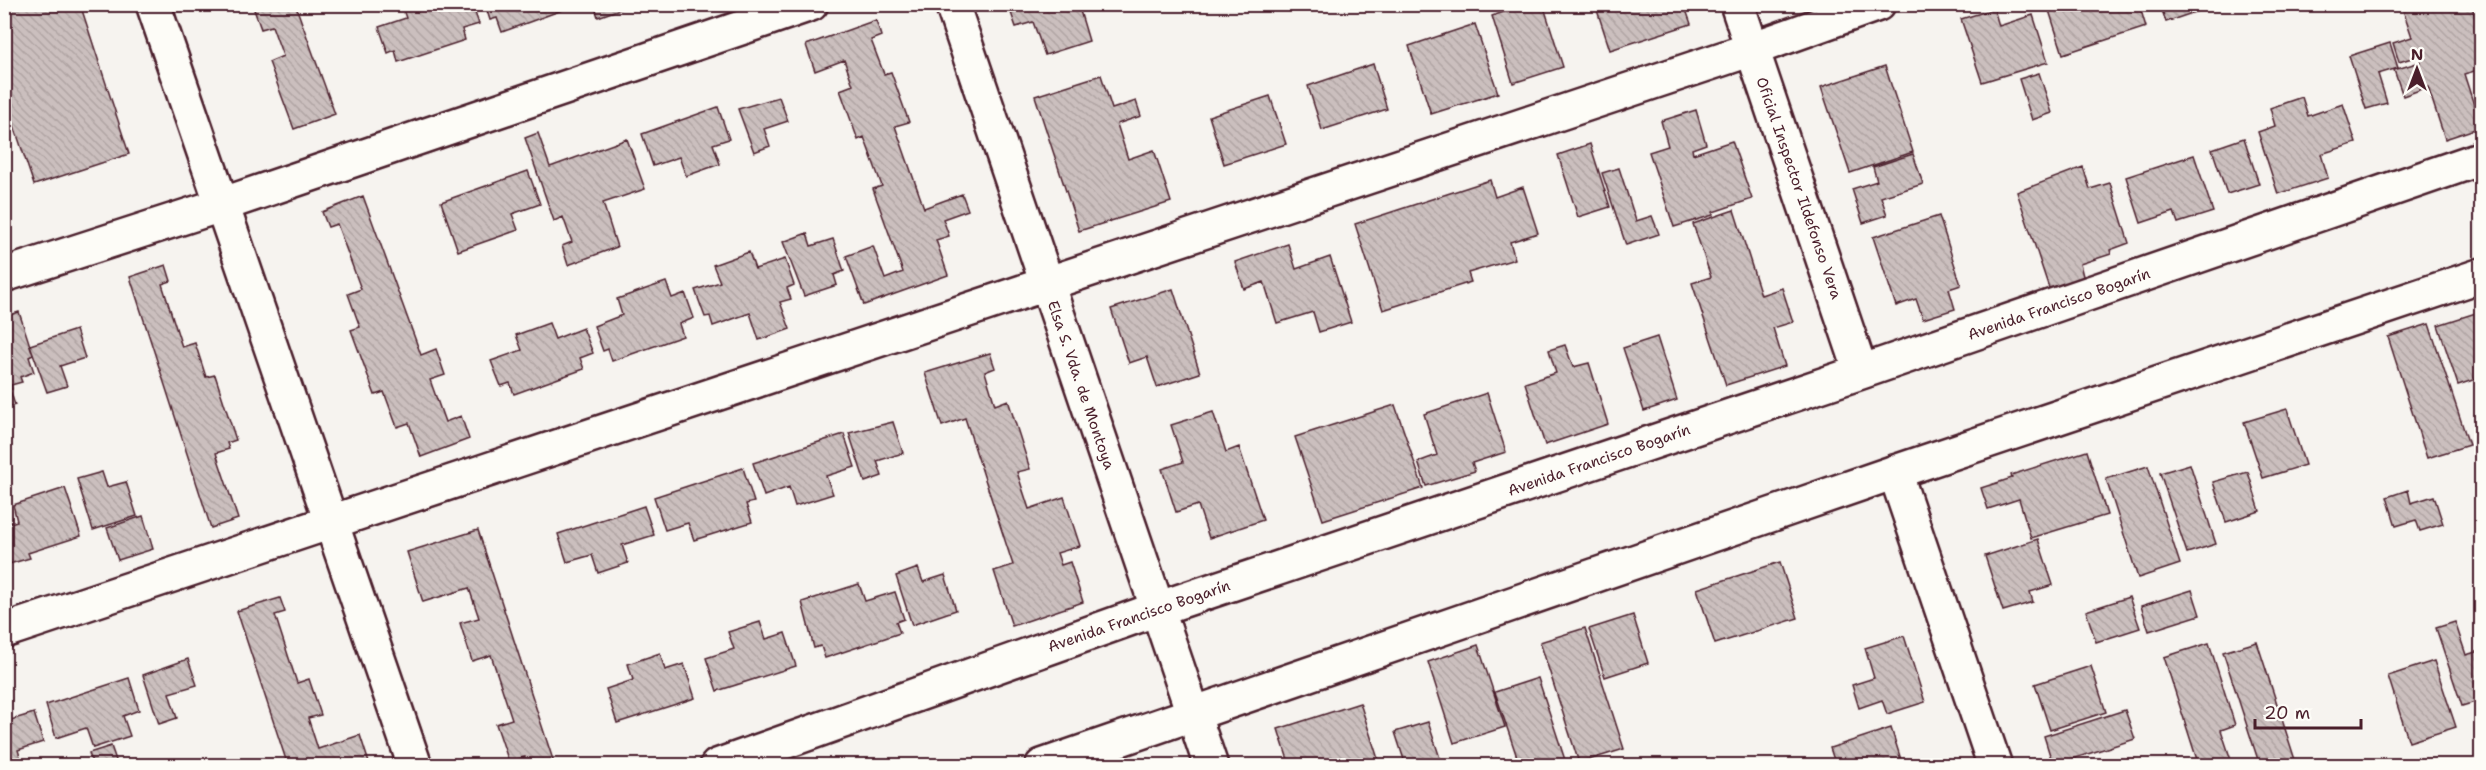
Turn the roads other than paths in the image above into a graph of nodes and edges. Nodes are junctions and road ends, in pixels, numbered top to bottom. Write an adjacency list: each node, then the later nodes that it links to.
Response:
1 (153, 4): 8 (street)
2 (811, 4): 8 (street)
3 (952, 4): 11 (street, Elsa S. Vda. de Montoya)
4 (1737, 4): 6 (street, Oficial Inspector Ildefonso Vera)
5 (1878, 4): 6 (street)
6 (1752, 49): 11 (street); 12 (street, Oficial Inspector Ildefonso Vera)
7 (2481, 158): 12 (street, Avenida Francisco Bogarín)
8 (221, 205): 9 (street); 14 (street)
9 (4, 275)
10 (2481, 275): 13 (street)
11 (1047, 284): 14 (street); 15 (street, Elsa S. Vda. de Montoya)
12 (1861, 372): 15 (street, Avenida Francisco Bogarín)
13 (1895, 472): 17 (street); 22 (street)
14 (330, 523): 16 (street); 18 (street)
15 (1157, 609): 17 (street, Elsa S. Vda. de Montoya); 19 (street, Avenida Francisco Bogarín)
16 (4, 631)
17 (1193, 713): 20 (street); 21 (street, Elsa S. Vda. de Montoya)
18 (416, 765)
19 (717, 765)
20 (1042, 765)
21 (1211, 765)
22 (1995, 765)

